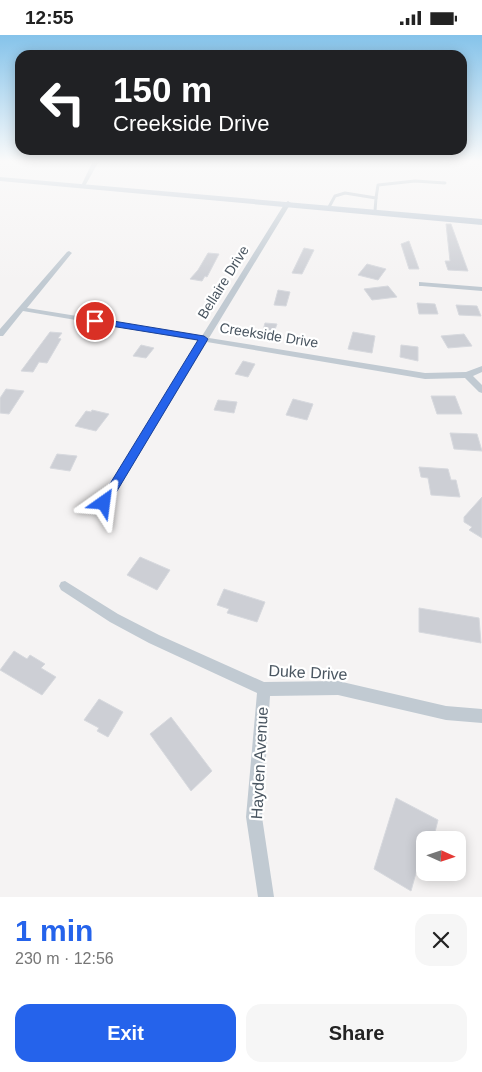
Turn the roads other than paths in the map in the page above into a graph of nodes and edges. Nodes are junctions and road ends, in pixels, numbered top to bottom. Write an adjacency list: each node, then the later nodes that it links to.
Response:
1 (268, 201): 4 (street)
2 (332, 201): 5 (lane)
3 (376, 201): 6 (lane)
4 (288, 203): 5 (street); 13 (street, Bellaire Drive)
5 (329, 207): 6 (street)
6 (375, 211): 7 (street)
7 (482, 222)
8 (69, 253): 11 (street)
9 (422, 284): 10 (street)
10 (482, 289)
11 (22, 309): 12 (street); 13 (street, Creekside Drive)
12 (0, 334)
13 (204, 339): 15 (street, Creekside Drive); 17 (street, Bellaire Drive)
14 (482, 369): 15 (street, Creekside Drive)
15 (467, 375): 16 (street)
16 (482, 390)
17 (104, 503)
18 (65, 585): 19 (street, Duke Drive)
19 (264, 689): 20 (street, Duke Drive); 21 (street, Hayden Avenue)
20 (482, 716)
21 (266, 897)

